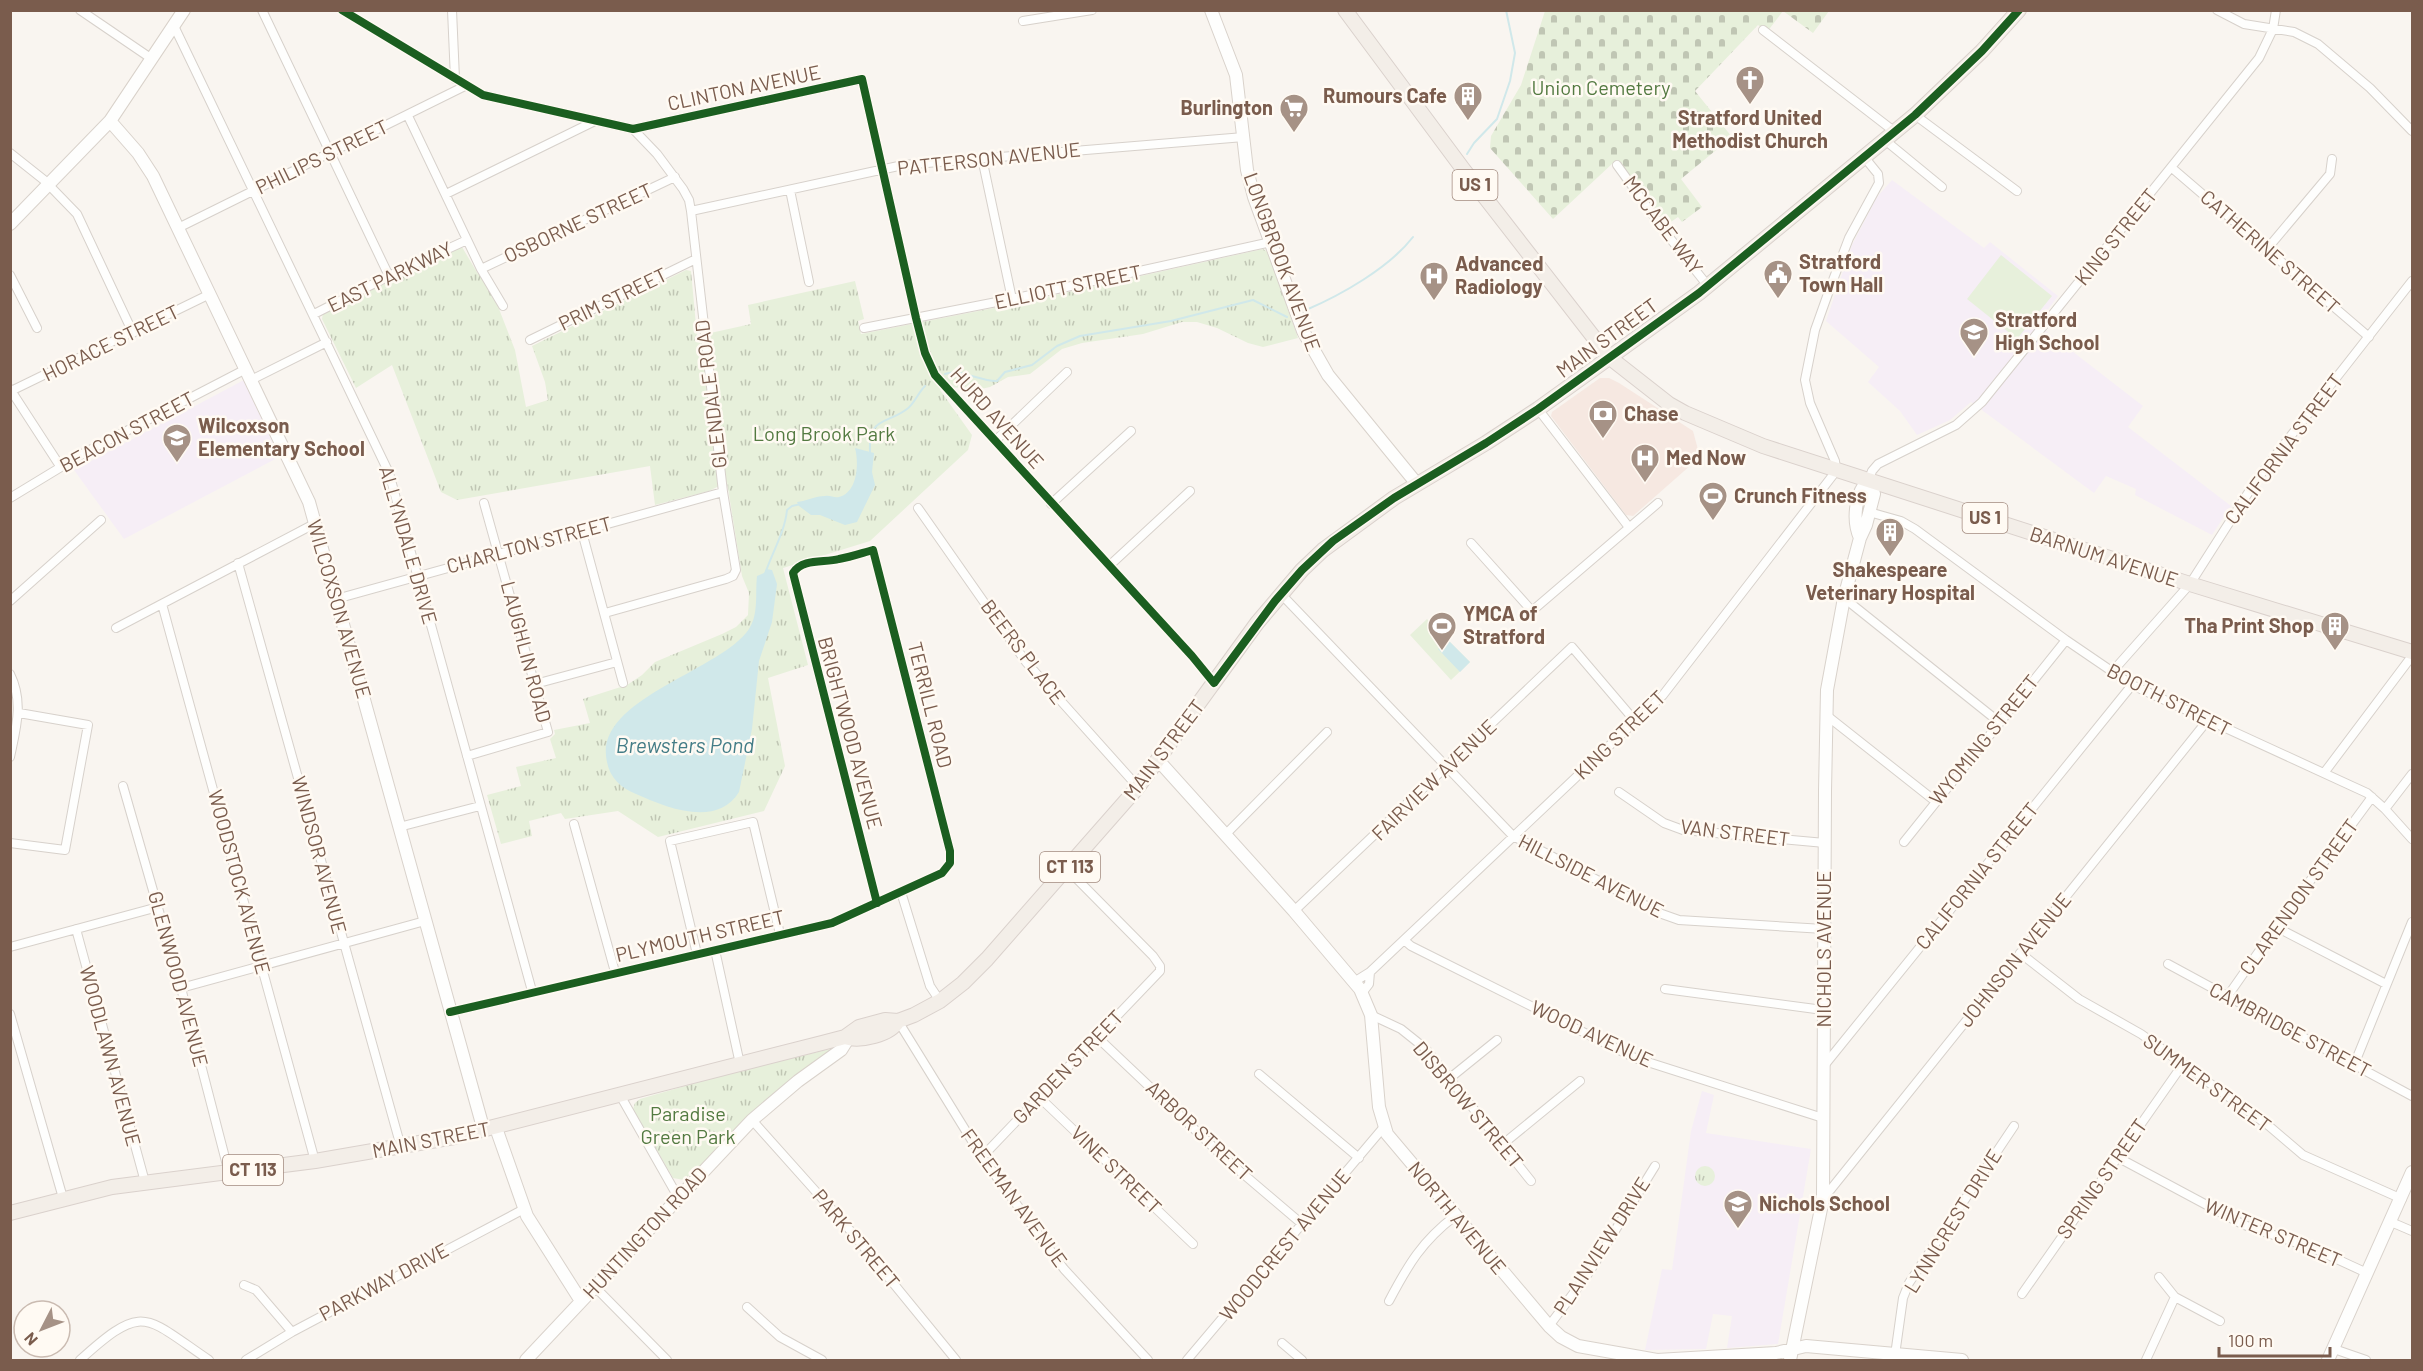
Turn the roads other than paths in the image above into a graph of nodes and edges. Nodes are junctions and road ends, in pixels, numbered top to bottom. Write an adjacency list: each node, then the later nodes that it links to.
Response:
1 (80, 10): 16 (street)
2 (184, 10): 13 (street)
3 (262, 10): 29 (street)
4 (342, 10): 17 (street)
5 (452, 10): 17 (street)
6 (1092, 10): 12 (street)
7 (1211, 10): 27 (street, LONGBROOK AVENUE)
8 (1345, 10): 67 (main road, US 1)
9 (2019, 10): 20 (main road, MAIN STREET / CT 113)
10 (2217, 10): 14 (street)
11 (2276, 10): 14 (street, KING STREET)
12 (1023, 21)
13 (174, 26): 16 (street); 39 (street, ALLYNDALE DRIVE)
14 (2273, 29): 25 (street); 34 (street, KING STREET)
15 (1763, 30): 26 (street)
16 (152, 59): 23 (street)
17 (455, 79): 19 (street)
18 (862, 79): 24 (street, CLINTON AVENUE); 35 (street, HURD AVENUE)
19 (465, 86): 21 (street, PHILIPS STREET); 22 (street)
20 (1915, 115): 26 (main road, MAIN STREET / CT 113); 41 (street)
21 (408, 116): 29 (street, PHILIPS STREET); 42 (street)
22 (596, 120): 24 (street); 42 (street)
23 (110, 121): 37 (street); 45 (street, WILCOXSON AVENUE)
24 (633, 129): 36 (street)
25 (2412, 131)
26 (1890, 136): 31 (main road, MAIN STREET / CT 113); 38 (street)
27 (1244, 137): 30 (street, PATTERSON AVENUE); 47 (street, LONGBROOK AVENUE)
28 (10, 153): 37 (street)
29 (330, 153): 39 (street, PHILIPS STREET); 52 (street)
30 (982, 158): 35 (street, PATTERSON AVENUE); 57 (street)
31 (1865, 158): 55 (main road, MAIN STREET / CT 113); 75 (street)
32 (2332, 159): 48 (street)
33 (1617, 165): 55 (street, MCCABE WAY)
34 (2172, 168): 48 (street, CATHERINE STREET); 76 (street, KING STREET)
35 (884, 169): 40 (street, PATTERSON AVENUE); 60 (street, HURD AVENUE)
36 (675, 177): 43 (street); 50 (street, OSBORNE STREET)
37 (50, 185): 44 (street); 63 (street)
38 (1942, 186)
39 (255, 190): 45 (street, PHILIPS STREET); 59 (street, ALLYNDALE DRIVE)
40 (790, 190): 43 (street, PATTERSON AVENUE); 54 (street)
41 (2017, 191)
42 (446, 194): 46 (street)
43 (691, 211): 49 (street, GLENDALE ROAD)
44 (10, 224)
45 (178, 228): 56 (street, WILCOXSON AVENUE)
46 (467, 240): 50 (street); 52 (street, EAST PARKWAY)
47 (1271, 242): 57 (street, ELLIOTT STREET); 77 (street, LONGBROOK AVENUE)
48 (2267, 249): 64 (street, CATHERINE STREET)
49 (696, 259): 65 (street, PRIM STREET); 79 (street, GLENDALE ROAD)
50 (481, 268): 58 (street)
51 (10, 275): 61 (street)
52 (389, 276): 59 (street, EAST PARKWAY)
53 (2412, 281): 64 (street, CALIFORNIA STREET)
54 (809, 282)
55 (1708, 286): 67 (main road, MAIN STREET / CT 113)
56 (210, 294): 63 (street, HORACE STREET); 69 (street, WILCOXSON AVENUE)
57 (1012, 299): 60 (street, ELLIOTT STREET)
58 (503, 306)
59 (314, 314): 66 (street, ALLYNDALE DRIVE)
60 (916, 318): 62 (street, ELLIOTT STREET); 73 (street, HURD AVENUE)
61 (37, 328)
62 (864, 328)
63 (134, 333): 70 (street, HORACE STREET)
64 (2369, 336): 97 (street, CALIFORNIA STREET)
65 (530, 340)
66 (327, 342): 69 (street, BEACON STREET); 96 (street, ALLYNDALE DRIVE)
67 (1609, 357): 71 (main road, MAIN STREET / CT 113); 75 (main road, BARNUM AVENUE / US 1)
68 (1067, 372): 73 (street)
69 (248, 374): 74 (street, BEACON STREET); 87 (street, WILCOXSON AVENUE)
70 (11, 390): 74 (street)
71 (1538, 409): 77 (main road, MAIN STREET / CT 113); 88 (street)
72 (1131, 431): 83 (street)
73 (995, 441): 83 (street, HURD AVENUE)
74 (60, 466): 80 (street, BEACON STREET)
75 (1836, 469): 76 (main road, BARNUM AVENUE / US 1); 116 (street, KING STREET)
76 (1869, 479): 85 (street, NICHOLS AVENUE); 90 (street, NICHOLS AVENUE); 97 (main road, BARNUM AVENUE / US 1)
77 (1417, 484): 98 (main road, MAIN STREET / CT 113)
78 (1190, 491): 95 (street)
79 (723, 492): 89 (street, CHARLTON STREET); 103 (street, GLENDALE ROAD)
80 (10, 498)
81 (484, 503): 93 (street, LAUGHLIN ROAD)
82 (1658, 503): 88 (street)
83 (1051, 504): 95 (street, HURD AVENUE)
84 (918, 508): 127 (street, BEERS PLACE)
85 (1869, 512): 90 (street, NICHOLS AVENUE); 105 (street, BOOTH STREET)
86 (101, 520): 101 (street)
87 (315, 523): 94 (street); 99 (street, WILCOXSON AVENUE)
88 (1628, 526): 91 (street)
89 (582, 532): 93 (street, CHARLTON STREET); 103 (street)
90 (1860, 538): 100 (street, NICHOLS AVENUE)
91 (1471, 543)
92 (873, 550): 141 (street, TERRILL ROAD); 144 (street, BRIGHTWOOD AVENUE)
93 (500, 554): 96 (street, CHARLTON STREET); 112 (street, LAUGHLIN ROAD)
94 (238, 563): 102 (street); 154 (street, WINDSOR AVENUE)
95 (1109, 566): 111 (street, HURD AVENUE)
96 (417, 576): 99 (street, CHARLTON STREET); 120 (street, ALLYNDALE DRIVE)
97 (2190, 584): 106 (main road, BARNUM AVENUE / US 1); 108 (street, CALIFORNIA STREET)
98 (1281, 594): 111 (main road, MAIN STREET / CT 113); 123 (street, HILLSIDE AVENUE)
99 (336, 598): 134 (street, WILCOXSON AVENUE)
100 (1844, 598): 115 (street, NICHOLS AVENUE); 118 (street)
101 (10, 601)
102 (162, 603): 104 (street); 159 (street, WOODSTOCK AVENUE)
103 (605, 612): 107 (street)
104 (116, 628)
105 (2066, 640): 108 (street, BOOTH STREET); 118 (street, WYOMING STREET)
106 (2412, 654): 124 (street)
107 (617, 662): 110 (street); 112 (street)
108 (2112, 672): 113 (street, BOOTH STREET)
109 (10, 674): 114 (street)
110 (623, 683)
111 (1214, 683): 122 (main road, MAIN STREET / CT 113)
112 (535, 684): 120 (street, LAUGHLIN ROAD)
113 (2132, 685): 117 (street, BOOTH STREET); 182 (street, CALIFORNIA STREET)
114 (19, 713): 121 (street); 139 (street)
115 (1826, 715): 130 (street); 140 (street, NICHOLS AVENUE)
116 (1635, 721): 123 (street, FAIRVIEW AVENUE); 136 (street, KING STREET)
117 (2207, 721): 124 (street, BOOTH STREET); 157 (street, JOHNSON AVENUE)
118 (1999, 722): 130 (street, WYOMING STREET)
119 (1327, 732): 135 (street)
120 (467, 756): 131 (street, ALLYNDALE DRIVE)
121 (10, 757)
122 (1158, 760): 127 (main road, MAIN STREET / CT 113); 135 (street)
123 (1447, 767): 136 (street, HILLSIDE AVENUE); 146 (street, FAIRVIEW AVENUE)
124 (2324, 773): 129 (street, BOOTH STREET)
125 (2412, 774): 132 (street)
126 (123, 786): 145 (street, GLENWOOD AVENUE)
127 (1138, 787): 142 (main road, MAIN STREET / CT 113)
128 (1619, 792): 140 (street, VAN STREET)
129 (2372, 797): 132 (street, BOOTH STREET); 149 (street, CLARENDON STREET)
130 (1935, 801): 138 (street, WYOMING STREET)
131 (480, 806): 134 (street); 167 (street, ALLYNDALE DRIVE)
132 (2385, 809): 137 (street, BOOTH STREET)
133 (574, 824): 161 (street)
134 (399, 827): 147 (street, WILCOXSON AVENUE)
135 (1225, 835): 146 (street)
136 (1514, 836): 151 (street, HILLSIDE AVENUE); 153 (street, KING STREET)
137 (2412, 840)
138 (1904, 842)
139 (10, 843)
140 (1825, 843): 151 (street, NICHOLS AVENUE)
141 (948, 868): 143 (street, PLYMOUTH STREET)
142 (1067, 869): 170 (main road, MAIN STREET / CT 113); 177 (street, GARDEN STREET)
143 (901, 892): 144 (street, PLYMOUTH STREET); 170 (street)
144 (877, 903): 152 (street, PLYMOUTH STREET)
145 (158, 907): 150 (street); 165 (street, GLENWOOD AVENUE)
146 (1294, 912): 163 (street)
147 (425, 921): 154 (street); 172 (street, WILCOXSON AVENUE)
148 (2412, 922): 164 (street)
149 (2276, 927): 164 (street); 169 (street, CLARENDON STREET)
150 (75, 929): 155 (street); 204 (street, WOODLAWN AVENUE)
151 (1824, 929): 171 (street, NICHOLS AVENUE)
152 (780, 934): 156 (street, PLYMOUTH STREET); 158 (street)
153 (1404, 940): 162 (street, KING STREET); 189 (street, WOOD AVENUE)
154 (343, 943): 159 (street); 195 (street, WINDSOR AVENUE)
155 (10, 947)
156 (715, 950): 158 (street, PLYMOUTH STREET); 179 (street)
157 (2020, 953): 180 (street, SUMMER STREET); 207 (street, JOHNSON AVENUE)
158 (697, 954): 161 (street, PLYMOUTH STREET)
159 (262, 964): 165 (street); 199 (street, WOODSTOCK AVENUE)
160 (2168, 964): 169 (street, CAMBRIDGE STREET)
161 (615, 972): 167 (street, PLYMOUTH STREET)
162 (1370, 972): 163 (street, KING STREET); 168 (street, KING STREET)
163 (1354, 981): 168 (street)
164 (2386, 984): 181 (street)
165 (181, 988): 202 (street, GLENWOOD AVENUE)
166 (1665, 989): 171 (street)
167 (532, 991): 172 (street, PLYMOUTH STREET)
168 (1362, 993): 174 (street)
169 (2227, 997): 181 (street, CAMBRIDGE STREET)
170 (940, 1001): 175 (main road, MAIN STREET / CT 113)
171 (1823, 1010): 182 (street, NICHOLS AVENUE)
172 (450, 1012): 193 (street, WILCOXSON AVENUE)
173 (10, 1014): 206 (street)
174 (1371, 1015): 184 (street, DISBROW STREET); 192 (street)
175 (898, 1021): 176 (main road, MAIN STREET / CT 113); 196 (street, FREEMAN AVENUE)
176 (845, 1037): 179 (main road, MAIN STREET / CT 113); 190 (street, HUNTINGTON ROAD)
177 (1097, 1037): 188 (street, GARDEN STREET); 213 (street, ARBOR STREET)
178 (1497, 1040): 184 (street)
179 (740, 1064): 186 (main road, MAIN STREET / CT 113)
180 (2183, 1064): 197 (street, SPRING STREET); 208 (street, SUMMER STREET)
181 (2354, 1065): 187 (street, CAMBRIDGE STREET)
182 (1823, 1068): 189 (street, NICHOLS AVENUE)
183 (1259, 1074): 198 (street)
184 (1450, 1078): 194 (street, DISBROW STREET)
185 (1580, 1081): 194 (street)
186 (620, 1095): 193 (main road, MAIN STREET / CT 113); 205 (street)
187 (2412, 1096)
188 (1039, 1097): 196 (street, GARDEN STREET); 215 (street, VINE STREET)
189 (1823, 1118): 207 (street, NICHOLS AVENUE)
190 (752, 1120): 205 (street, HUNTINGTON ROAD); 238 (street, PARK STREET)
191 (2014, 1126): 230 (street, LYNNCREST DRIVE)
192 (1383, 1128): 198 (street, WOODCREST AVENUE); 211 (street, NORTH AVENUE)
193 (490, 1129): 195 (main road, MAIN STREET / CT 113); 209 (street, WILCOXSON AVENUE)
194 (1503, 1144): 203 (street, DISBROW STREET)
195 (401, 1147): 199 (main road, MAIN STREET / CT 113)
196 (982, 1157): 239 (street, FREEMAN AVENUE)
197 (2117, 1157): 216 (street, WINTER STREET); 220 (street, SPRING STREET)
198 (1359, 1158): 213 (street, WOODCREST AVENUE)
199 (315, 1161): 202 (main road, MAIN STREET / CT 113)
200 (1655, 1166): 226 (street, PLAINVIEW DRIVE)
201 (2412, 1172): 208 (street)
202 (229, 1173): 204 (main road, MAIN STREET / CT 113)
203 (1531, 1181)
204 (145, 1182): 206 (main road, MAIN STREET / CT 113)
205 (678, 1197): 219 (street, HUNTINGTON ROAD)
206 (63, 1198): 210 (main road, MAIN STREET / CT 113)
207 (1823, 1199): 229 (street, NICHOLS AVENUE)
208 (2402, 1199): 212 (street)
209 (524, 1209): 222 (street, WILCOXSON AVENUE); 227 (street, PARKWAY DRIVE)
210 (10, 1213)
211 (1455, 1216): 223 (street); 226 (street, NORTH AVENUE)
212 (2391, 1222): 214 (street); 216 (street)
213 (1302, 1224): 240 (street, WOODCREST AVENUE)
214 (2412, 1231)
215 (1193, 1244)
216 (2367, 1273): 231 (street)
217 (2159, 1277): 221 (street)
218 (244, 1285): 227 (street)
219 (595, 1287): 222 (street, HUNTINGTON ROAD); 236 (street)
220 (2022, 1294)
221 (2175, 1297): 225 (street); 244 (street)
222 (581, 1301): 235 (street, HUNTINGTON ROAD)
223 (1389, 1301)
224 (747, 1307): 237 (street)
225 (2220, 1321)
226 (1550, 1326): 229 (street, NORTH AVENUE)
227 (292, 1332): 234 (street, PARKWAY DRIVE)
228 (1282, 1343): 241 (street)
229 (1793, 1348): 230 (street, NORTH AVENUE); 242 (street, NICHOLS AVENUE)
230 (1895, 1354): 243 (street, NORTH AVENUE)
231 (2331, 1355): 245 (street)
232 (80, 1360): 233 (street)
233 (209, 1360)
234 (246, 1360)
235 (525, 1360)
236 (667, 1360)
237 (822, 1360)
238 (957, 1360)
239 (1148, 1360)
240 (1187, 1360)
241 (1302, 1360)
242 (1790, 1360)
243 (1962, 1360)
244 (2146, 1360)
245 (2366, 1360)

